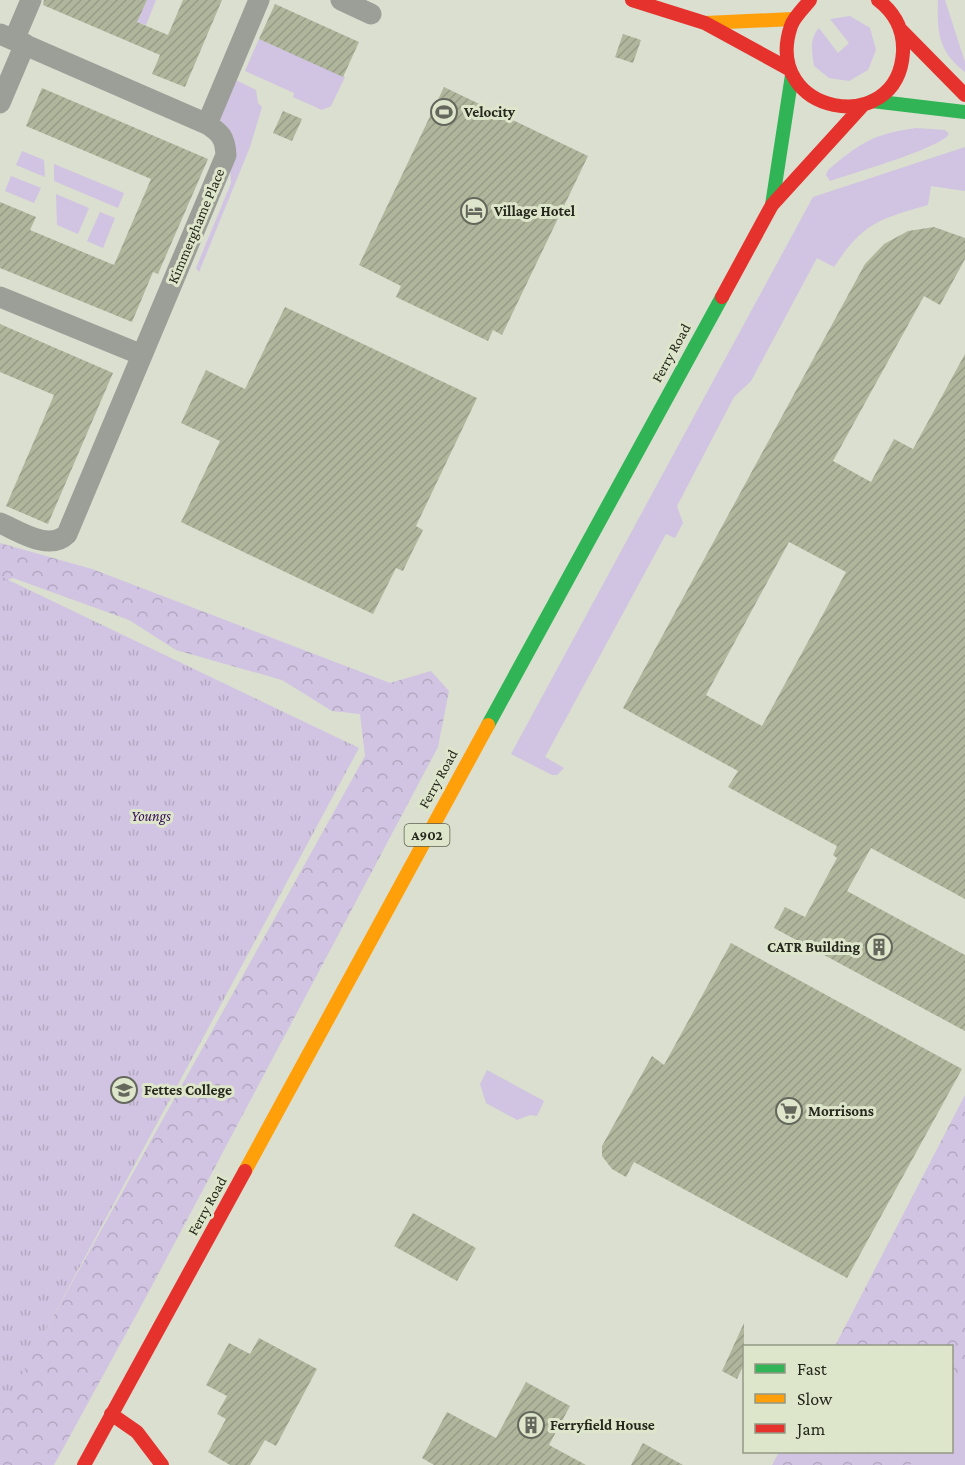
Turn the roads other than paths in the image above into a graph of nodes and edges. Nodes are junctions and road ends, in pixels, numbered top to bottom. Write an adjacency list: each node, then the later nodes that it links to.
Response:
1 (31, 0): 11 (street)
2 (259, 0): 17 (street)
3 (341, 0): 8 (street)
4 (632, 0): 9 (main road)
5 (878, 0): 10 (main road)
6 (801, 7): 9 (main road); 12 (main road, Ferry Road)
7 (903, 8): 10 (main road)
8 (371, 14)
9 (705, 22): 12 (main road)
10 (899, 26): 13 (main road); 15 (main road, Ferry Road)
11 (13, 40): 14 (street); 17 (street, Kimmerghame Place)
12 (790, 72): 15 (main road); 18 (main road, Ferry Road)
13 (965, 95)
14 (0, 103)
15 (868, 103): 16 (main road); 18 (main road, Ferry Road)
16 (965, 112)
17 (207, 124): 20 (street, Kimmerghame Place)
18 (772, 205): 22 (main road, Ferry Road / A902)
19 (0, 297): 20 (street)
20 (142, 355): 21 (street, Kimmerghame Place)
21 (0, 523)
22 (111, 1414): 23 (main road, Ferry Road / A902); 24 (main road)
23 (84, 1465)
24 (162, 1465)

